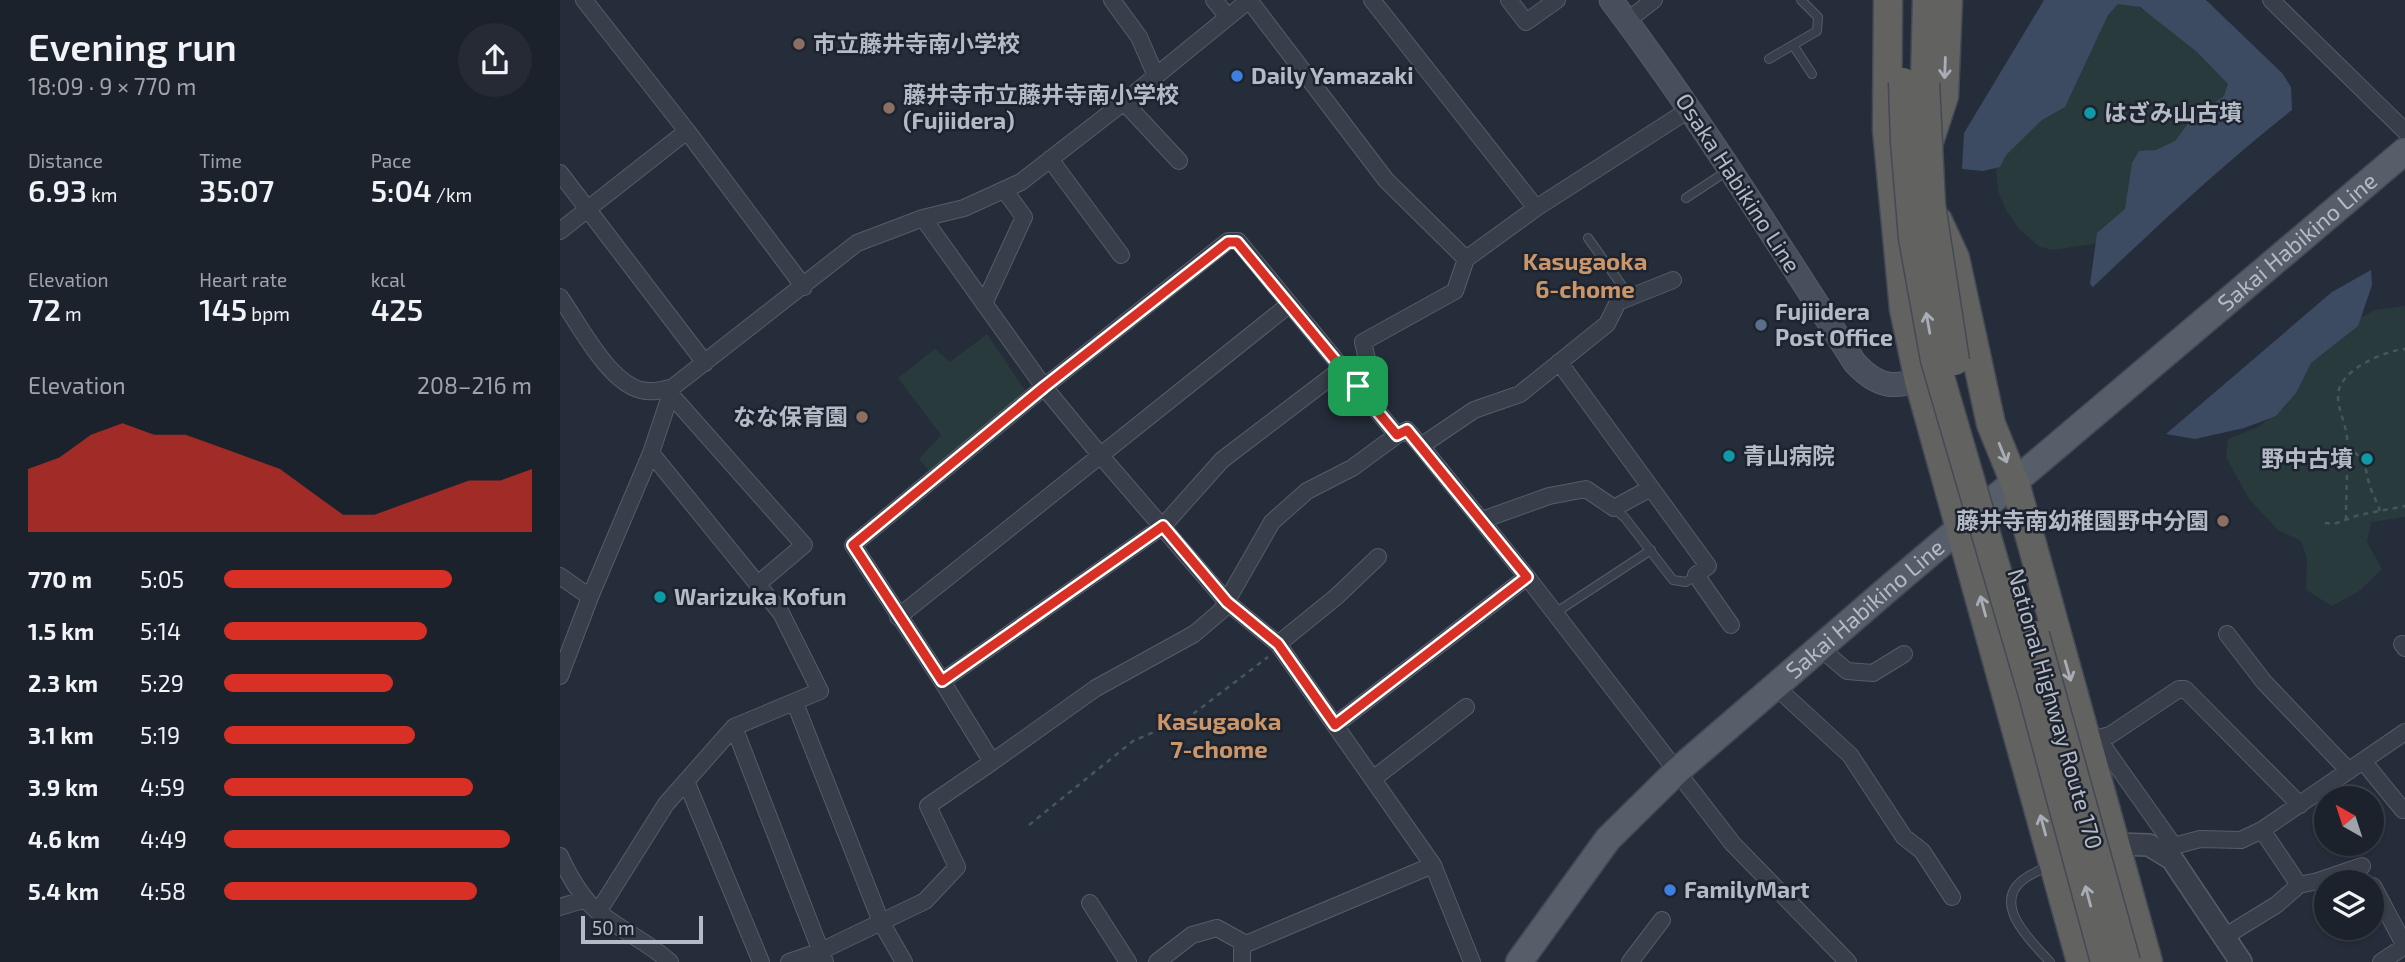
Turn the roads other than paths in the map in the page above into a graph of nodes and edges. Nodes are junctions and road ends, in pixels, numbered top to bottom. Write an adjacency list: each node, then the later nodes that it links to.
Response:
1 (584, 0): 25 (street)
2 (1112, 0): 21 (street)
3 (1214, 0): 16 (street)
4 (1249, 0): 16 (street); 40 (street)
5 (1372, 0): 34 (street)
6 (1509, 0): 7 (street)
7 (1557, 0)
8 (1611, 0): 17 (main road, Osaka Habikino Line)
9 (1654, 0): 17 (street)
10 (1801, 0): 18 (lane)
11 (1888, 0): 51 (highway)
12 (1906, 0): 22 (highway, National Highway Route 170)
13 (1927, 0): 22 (highway, National Highway Route 170)
14 (1948, 0): 49 (highway, one-way to 49)
15 (2271, 0): 26 (street)
16 (1228, 17): 21 (street)
17 (1627, 21): 24 (main road, Osaka Habikino Line)
18 (1793, 45): 19 (lane); 20 (lane)
19 (1769, 59)
20 (1812, 74)
21 (1156, 76): 23 (street)
22 (1914, 83): 130 (highway, National Highway Route 170, one-way to 22, bridge); 131 (highway, National Highway Route 170, bridge)
23 (1124, 102): 28 (street); 29 (street)
24 (1690, 109): 30 (main road, Osaka Habikino Line); 34 (street)
25 (687, 131): 35 (street); 42 (street)
26 (2405, 131)
27 (2405, 151): 59 (main road, Sakai Habikino Line)
28 (1050, 159): 32 (street); 39 (street)
29 (1179, 161)
30 (1731, 169): 33 (lane); 51 (main road, Osaka Habikino Line)
31 (560, 173): 35 (street)
32 (1005, 191): 36 (street); 45 (street)
33 (1686, 198)
34 (1536, 208): 40 (street)
35 (588, 209): 37 (street); 48 (street)
36 (923, 218): 42 (street); 45 (street)
37 (560, 231)
38 (1588, 238): 44 (lane)
39 (1121, 255)
40 (1466, 259): 52 (street)
41 (1673, 280): 44 (street)
42 (804, 287): 48 (street)
43 (560, 297): 54 (street)
44 (1630, 297): 47 (street)
45 (984, 304): 53 (street)
46 (1290, 304): 50 (street); 53 (street); 58 (street)
47 (1559, 362): 56 (street); 60 (street)
48 (705, 363): 54 (street)
49 (1978, 364): 51 (main road, Osaka Habikino Line); 59 (highway, one-way to 59)
50 (1344, 368): 52 (street); 63 (street)
51 (1919, 381): 64 (highway)
52 (1358, 386): 55 (street)
53 (1044, 387): 58 (street); 74 (street)
54 (673, 391): 57 (street); 70 (street)
55 (1397, 435): 56 (street); 72 (street)
56 (1421, 446): 62 (street)
57 (651, 453): 70 (street); 71 (street)
58 (1101, 456): 63 (street); 74 (street)
59 (2015, 484): 64 (main road, Sakai Habikino Line); 88 (highway, one-way to 88)
60 (1651, 488): 61 (street); 67 (street)
61 (1614, 508): 62 (street); 65 (lane)
62 (1482, 520): 69 (street)
63 (1163, 526): 72 (street); 81 (street)
64 (1962, 527): 78 (main road, Sakai Habikino Line); 101 (highway, one-way to 64)
65 (1651, 550): 67 (lane); 73 (lane)
66 (1378, 557): 77 (street)
67 (1696, 575): 75 (street)
68 (560, 576): 71 (street)
69 (1527, 577): 73 (street); 85 (street)
70 (758, 584): 83 (street)
71 (590, 597): 80 (street)
72 (1227, 602): 77 (street); 90 (street)
73 (1555, 613): 91 (street)
74 (898, 617): 81 (street)
75 (1731, 625)
76 (2227, 634): 92 (street)
77 (1279, 646): 85 (street)
78 (1820, 648): 79 (street); 82 (main road, Sakai Habikino Line)
79 (1904, 654)
80 (560, 676)
81 (942, 681): 90 (street)
82 (1774, 687): 91 (main road, Sakai Habikino Line); 105 (street)
83 (795, 703): 86 (street); 112 (street)
84 (1466, 707): 93 (street)
85 (1335, 725): 93 (street)
86 (734, 727): 94 (street); 116 (street)
87 (2405, 732): 89 (street)
88 (2093, 740): 95 (street); 98 (highway); 99 (street)
89 (2363, 761): 92 (street); 96 (street)
90 (992, 762): 112 (street)
91 (1677, 771): 125 (main road, Sakai Habikino Line); 127 (street)
92 (2349, 771): 95 (street)
93 (1373, 779): 102 (street)
94 (686, 781): 110 (street); 118 (street)
95 (2300, 804): 97 (street)
96 (2403, 810)
97 (2262, 830): 99 (street); 104 (street)
98 (2116, 844): 99 (street); 101 (street); 132 (highway)
99 (2166, 848): 113 (street)
100 (560, 856): 106 (street)
101 (2053, 862): 128 (lane); 129 (highway)
102 (1433, 865): 114 (street); 124 (street)
103 (2362, 866): 104 (street)
104 (2299, 885): 113 (street)
105 (1952, 897)
106 (586, 899): 108 (street); 110 (street)
107 (1090, 902): 121 (street)
108 (560, 907)
109 (2384, 907): 115 (street)
110 (598, 912): 117 (street)
111 (1662, 920): 126 (street)
112 (881, 922): 116 (street); 120 (street)
113 (2224, 937): 133 (street)
114 (1242, 942): 122 (street); 123 (street)
115 (2405, 946): 134 (street)
116 (823, 956): 119 (street)
117 (661, 960)
118 (761, 962)
119 (789, 962)
120 (904, 962)
121 (1129, 962)
122 (1157, 962)
123 (1242, 962)
124 (1472, 962)
125 (1519, 962)
126 (1630, 962)
127 (1848, 962)
128 (2050, 962)
129 (2081, 962)
130 (2105, 962)
131 (2126, 962)
132 (2148, 962)
133 (2241, 962)
134 (2381, 962)

